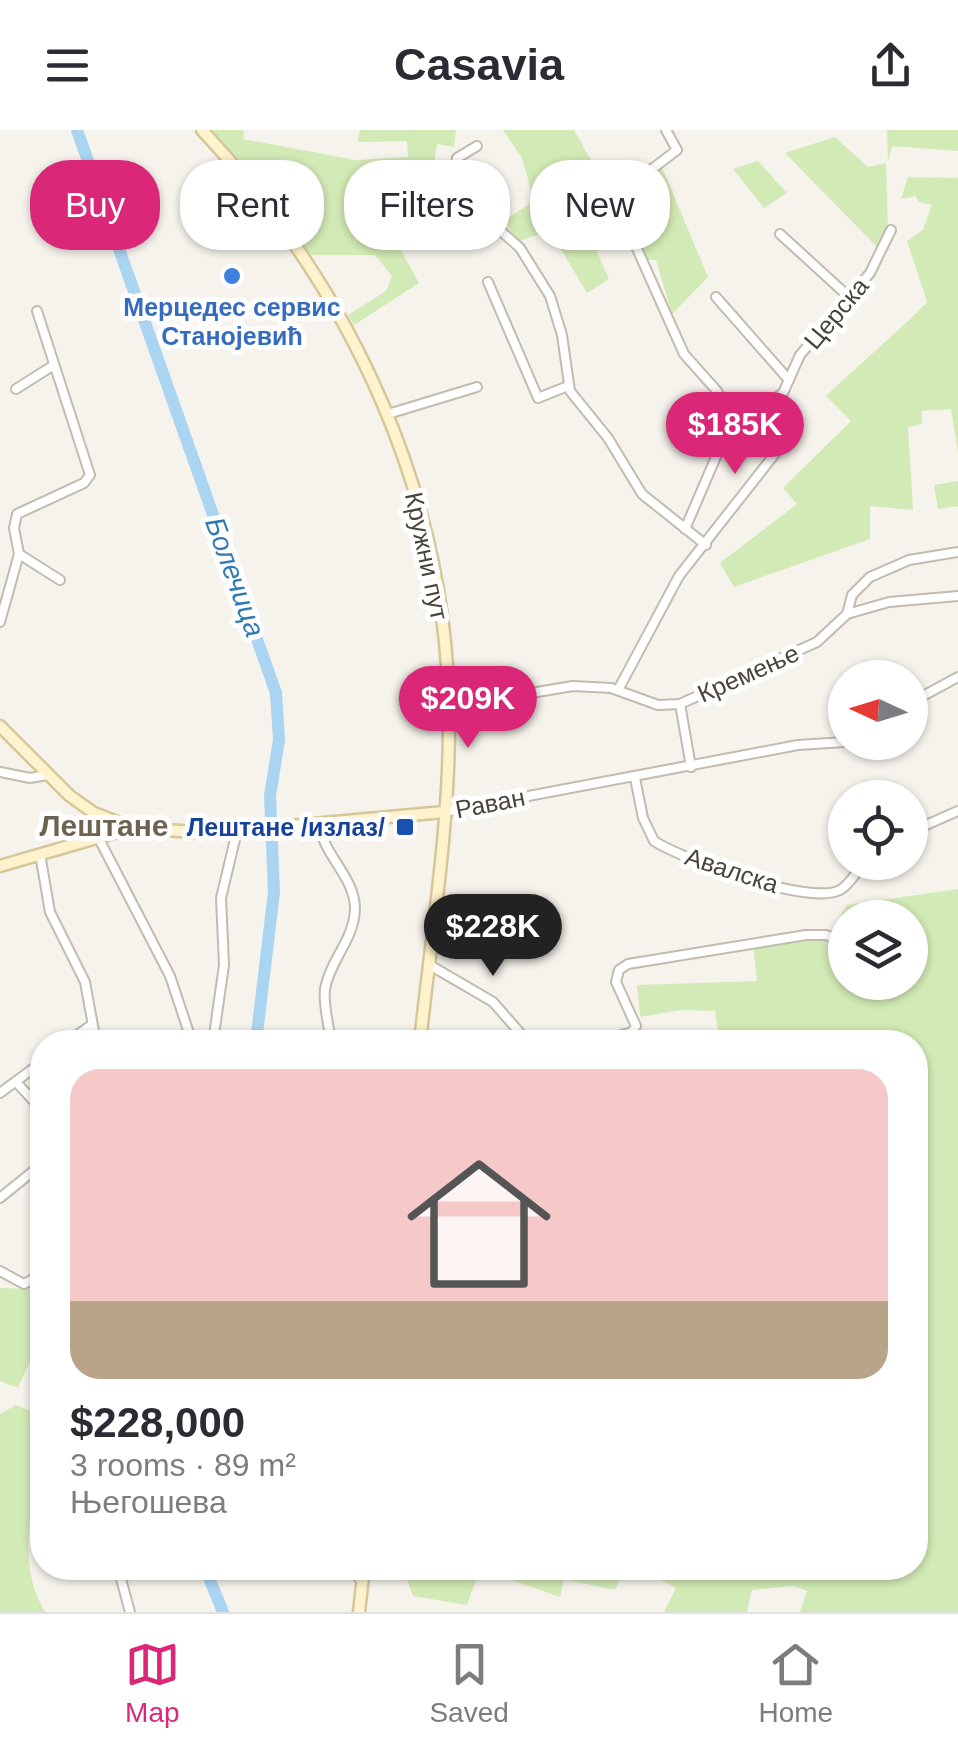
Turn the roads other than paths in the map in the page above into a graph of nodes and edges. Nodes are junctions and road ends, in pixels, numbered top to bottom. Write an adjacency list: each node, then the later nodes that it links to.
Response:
1 (202, 130): 15 (main road, Кружни пут)
2 (666, 130): 16 (street)
3 (478, 146): 12 (street)
4 (891, 230): 8 (street, Церска)
5 (780, 234): 8 (street)
6 (488, 282): 12 (street)
7 (716, 297): 11 (street)
8 (848, 297): 11 (street, Церска)
9 (37, 311): 10 (street)
10 (54, 365): 14 (street); 21 (street)
11 (789, 380): 16 (street, Церска)
12 (568, 386): 18 (street)
13 (477, 388): 15 (street)
14 (16, 389)
15 (388, 414): 30 (main road, Кружни пут)
16 (731, 428): 18 (street)
17 (792, 432): 19 (street)
18 (685, 529): 19 (street)
19 (706, 545): 27 (street)
20 (958, 552): 24 (street, Кремење)
21 (19, 554): 22 (street); 25 (street)
22 (60, 580)
23 (958, 596): 24 (street)
24 (847, 614): 29 (street, Кремење)
25 (0, 622)
26 (958, 676): 28 (street)
27 (618, 690): 29 (street, Кремење); 30 (street, Кремење)
28 (928, 693)
29 (680, 704): 33 (street)
30 (449, 722): 39 (main road, Кружни пут)
31 (0, 726): 35 (main road)
32 (828, 742): 33 (street, Раван)
33 (691, 767): 36 (street, Раван)
34 (0, 772): 35 (street)
35 (46, 774): 37 (main road)
36 (635, 778): 39 (street, Раван); 47 (street, Авалска)
37 (86, 808): 42 (main road, Раван); 44 (main road)
38 (958, 811): 41 (street)
39 (444, 812): 40 (main road, Раван); 49 (main road, Кружни пут)
40 (320, 824): 43 (main road, Раван); 55 (street)
41 (928, 824)
42 (132, 828): 43 (main road, Раван); 44 (main road, Раван)
43 (237, 831): 54 (street)
44 (98, 836): 45 (main road, Раван); 53 (street)
45 (40, 854): 46 (main road, Раван); 50 (street)
46 (0, 866)
47 (850, 880)
48 (828, 936): 58 (street)
49 (428, 964): 56 (main road, Кружни пут); 57 (street)
50 (90, 1026): 51 (street); 52 (street)
51 (84, 1030)
52 (92, 1030)
53 (188, 1030)
54 (215, 1030)
55 (330, 1030)
56 (421, 1030)
57 (518, 1030)
58 (633, 1030)
59 (30, 1071): 60 (street)
60 (16, 1082): 61 (street); 62 (street)
61 (0, 1093)
62 (30, 1097)
63 (30, 1174): 64 (street)
64 (0, 1198)
65 (0, 1271): 67 (street)
66 (0, 1280): 67 (street)
67 (11, 1280): 68 (street)
68 (30, 1284)
69 (121, 1580): 71 (street)
70 (362, 1581): 72 (main road)
71 (130, 1612)
72 (359, 1612)

